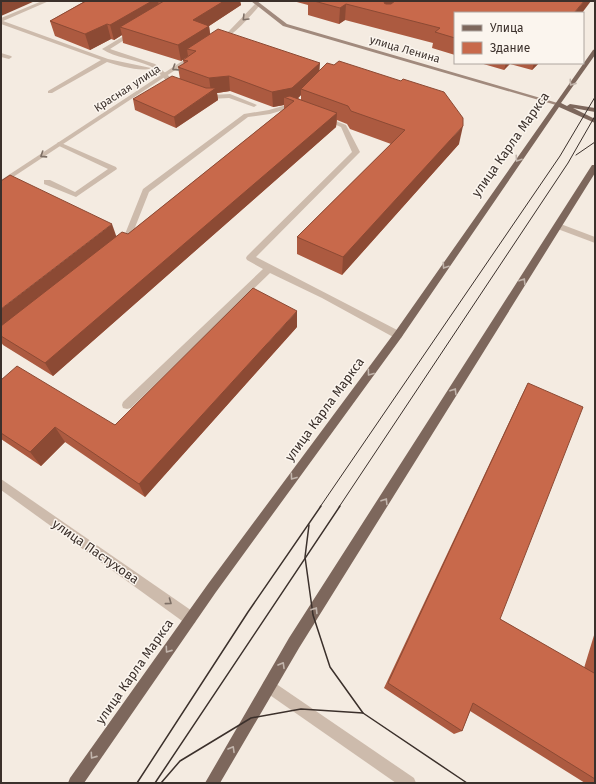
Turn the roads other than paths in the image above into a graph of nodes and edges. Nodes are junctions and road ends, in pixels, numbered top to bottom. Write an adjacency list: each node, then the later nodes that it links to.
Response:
1 (46, 1): 3 (street)
2 (256, 2): 5 (street, one-way to 5); 16 (main road, улица Ленина)
3 (1, 21): 10 (street)
4 (136, 30): 11 (street)
5 (212, 44)
6 (595, 51): 16 (main road, улица Карла Маркса, one-way to 16)
7 (200, 52): 12 (street, Красная улица, one-way to 12)
8 (1, 55): 9 (street)
9 (9, 57)
10 (106, 60): 11 (street); 14 (street)
11 (158, 69): 12 (street)
12 (163, 76): 13 (street); 22 (street, Красная улица)
13 (182, 87)
14 (50, 92)
15 (196, 92): 17 (street)
16 (558, 104): 19 (main road, улица Ленина); 21 (main road, улица Ленина); 30 (main road, улица Карла Маркса, one-way to 30)
17 (254, 105)
18 (298, 106): 28 (street)
19 (595, 110)
20 (315, 115): 29 (street)
21 (595, 122)
22 (59, 144): 24 (street); 25 (street, Красная улица, one-way to 25)
23 (595, 168): 26 (main road)
24 (47, 182)
25 (1, 183)
26 (558, 226): 27 (street); 34 (main road, one-way to 26)
27 (595, 240)
28 (113, 250)
29 (269, 269): 30 (street); 31 (street)
30 (398, 335): 33 (main road, улица Карла Маркса, one-way to 33)
31 (127, 405)
32 (1, 484): 33 (street, улица Пастухова, one-way to 33)
33 (190, 618): 35 (main road, улица Карла Маркса, one-way to 35)
34 (269, 686): 36 (main road, one-way to 34); 37 (street)
35 (75, 783)
36 (212, 783)
37 (409, 783)

